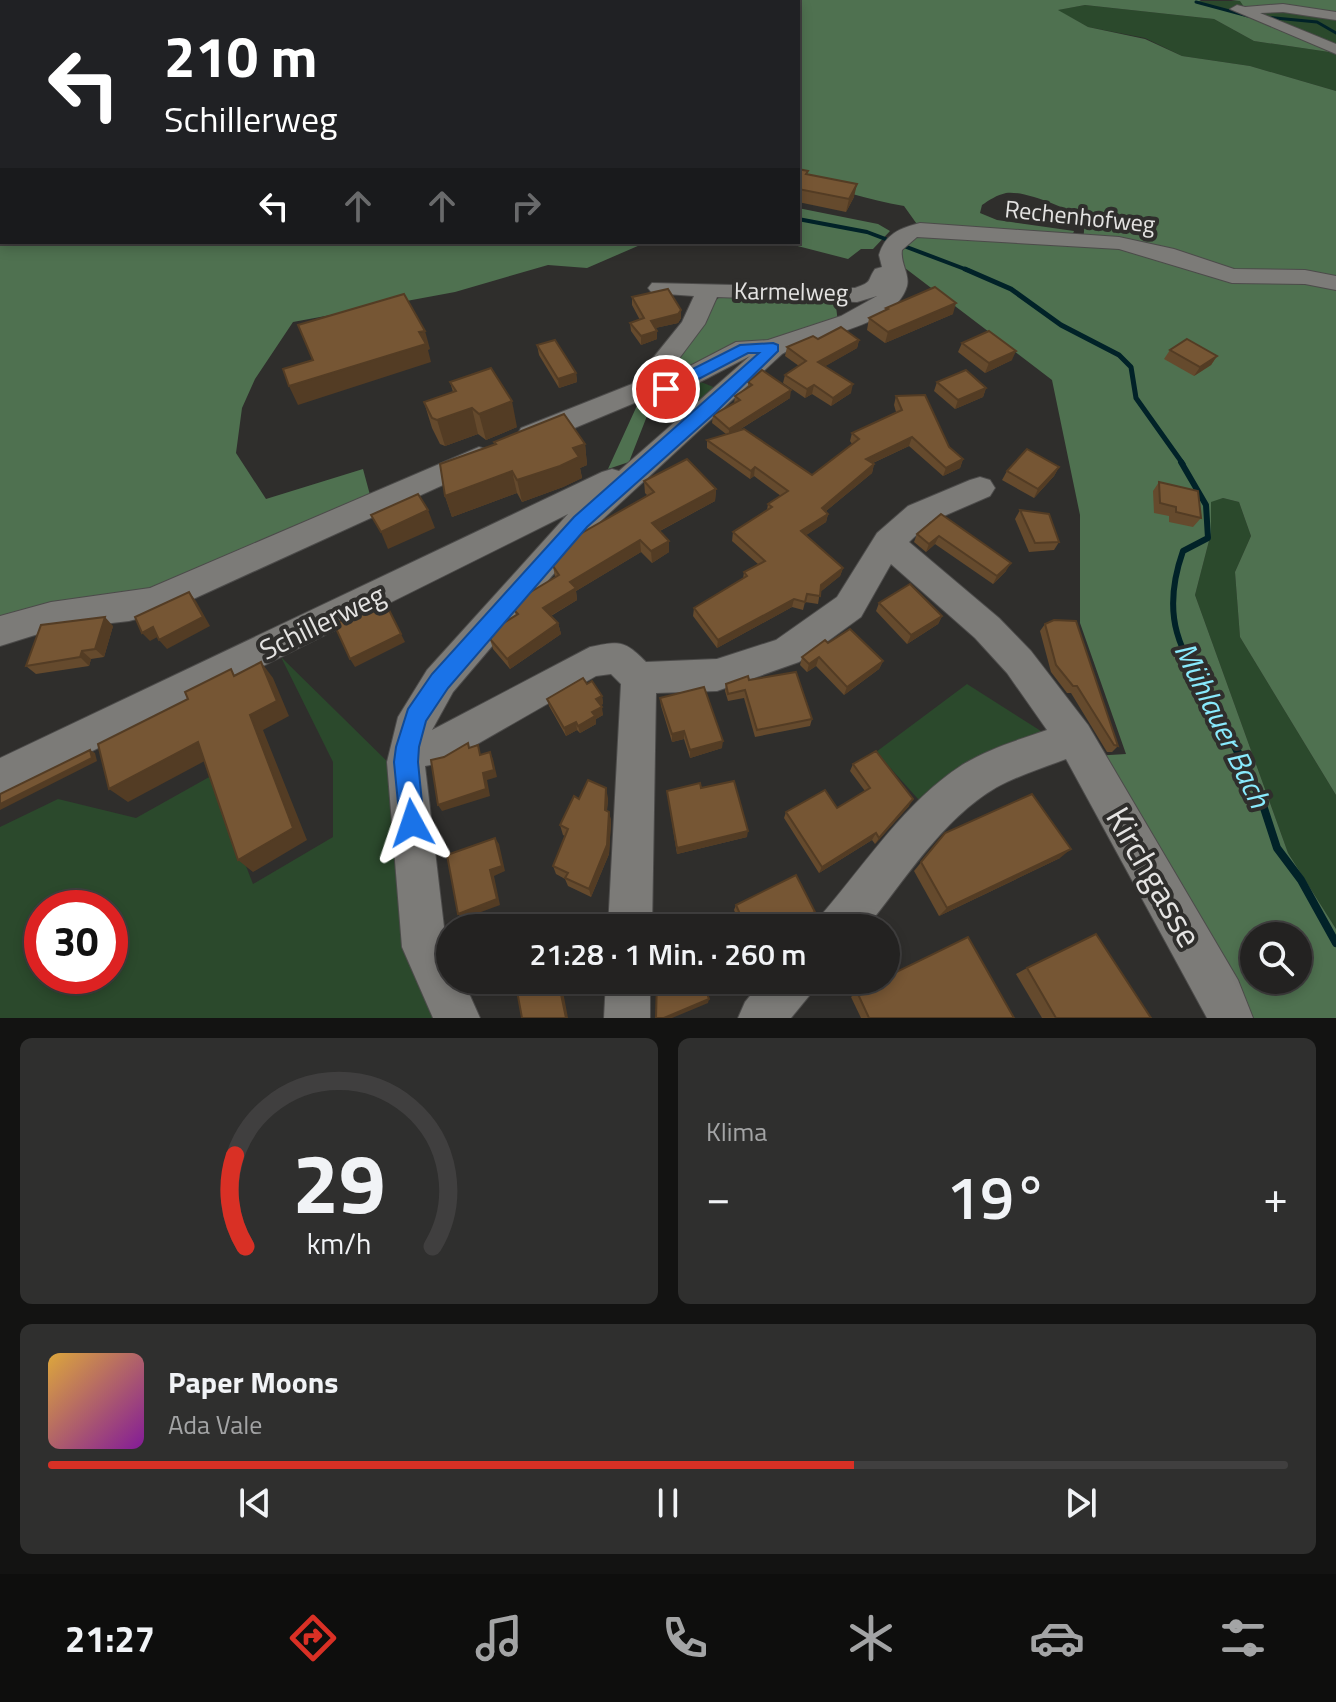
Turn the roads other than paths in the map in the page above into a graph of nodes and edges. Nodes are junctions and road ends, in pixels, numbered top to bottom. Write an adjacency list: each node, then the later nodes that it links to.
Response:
1 (1290, 0): 2 (street)
2 (1336, 3)
3 (1240, 5): 4 (street); 5 (street)
4 (1336, 16)
5 (1336, 49)
6 (890, 252): 7 (street, Rechenhofweg); 10 (street, Karmelweg); 12 (street)
7 (1209, 270): 8 (street, Rechenhofweg); 11 (street)
8 (1336, 283)
9 (660, 288): 10 (street, Karmelweg)
10 (708, 290): 13 (street)
11 (1336, 298)
12 (773, 348): 13 (street); 14 (street)
13 (641, 390): 17 (street)
14 (643, 467): 20 (street); 21 (street, Schillerweg)
15 (980, 488): 16 (street)
16 (888, 542): 18 (street); 19 (street, Kirchgasse)
17 (0, 631)
18 (639, 678): 20 (street); 22 (street)
19 (1075, 738): 23 (street); 29 (street, Kirchgasse)
20 (408, 747): 26 (street)
21 (0, 778)
22 (631, 914)
23 (850, 914)
24 (628, 994): 27 (street)
25 (781, 994): 28 (street)
26 (457, 1018)
27 (627, 1018)
28 (761, 1018)
29 (1230, 1018)

